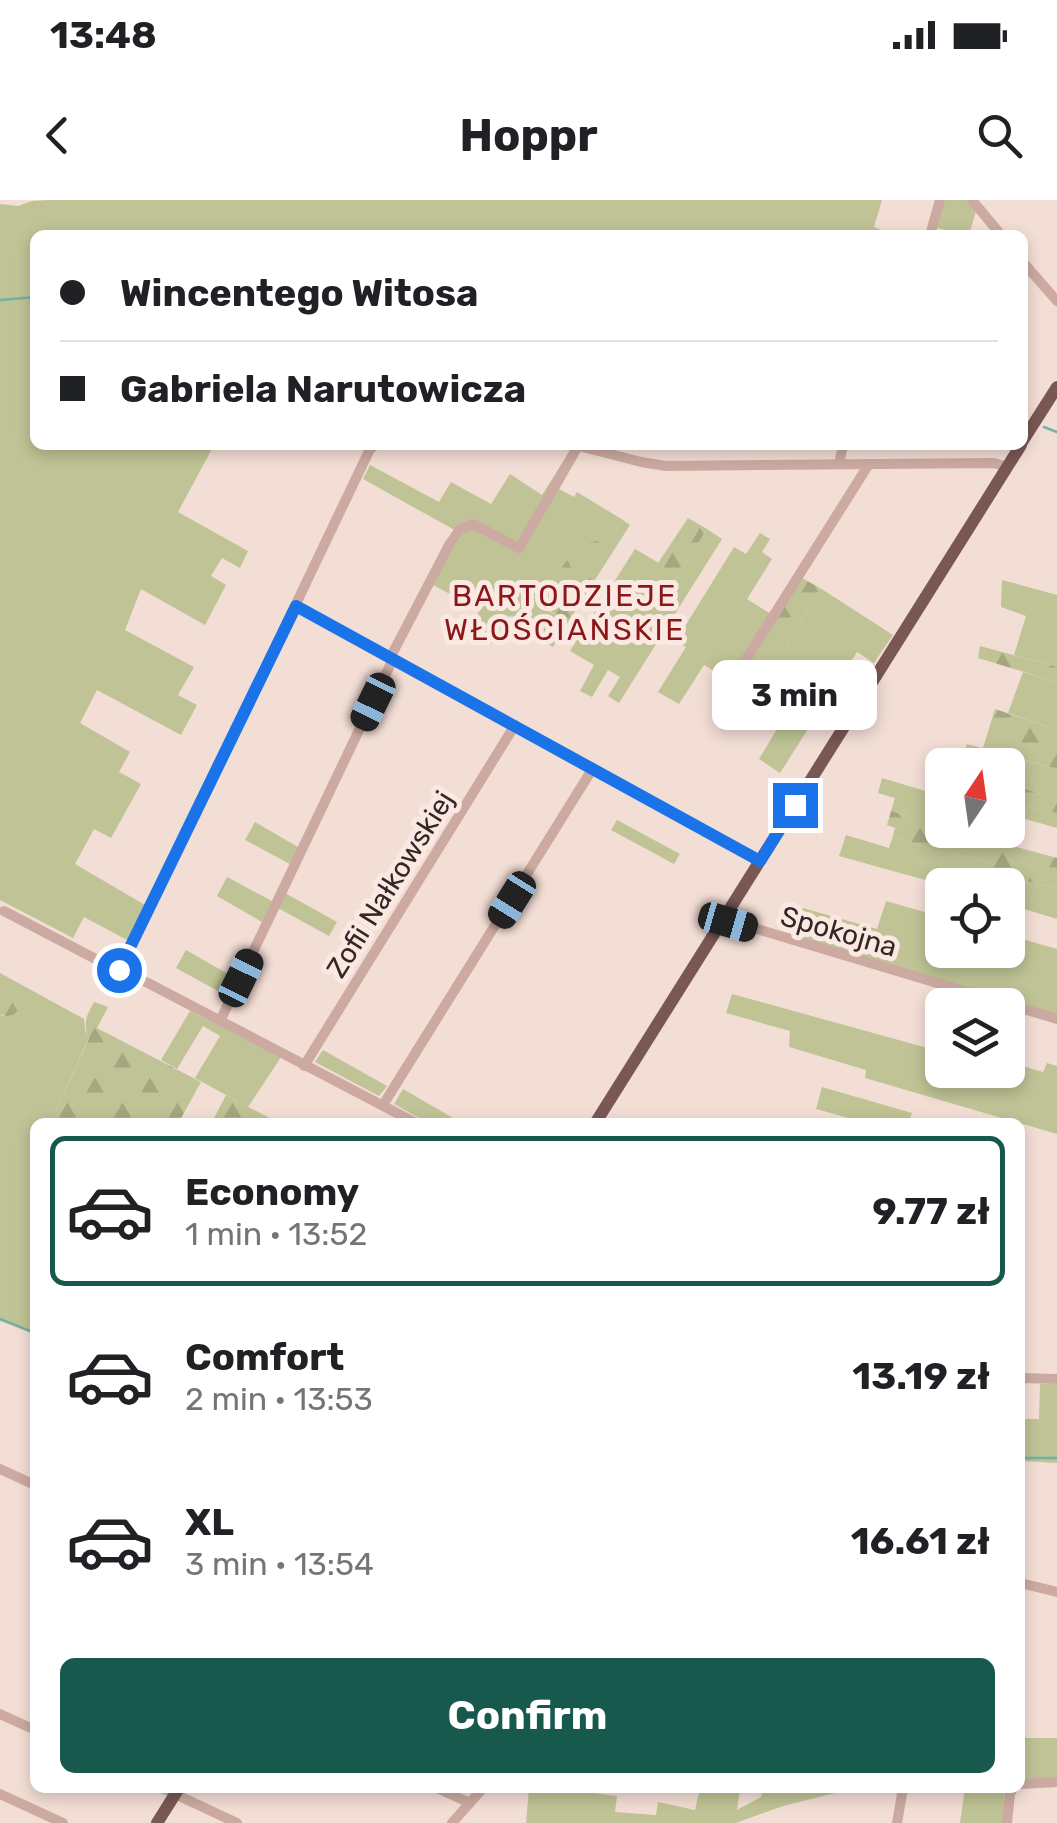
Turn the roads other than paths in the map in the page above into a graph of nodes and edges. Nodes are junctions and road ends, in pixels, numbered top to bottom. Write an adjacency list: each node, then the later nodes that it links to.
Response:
1 (940, 200): 3 (street)
2 (972, 200): 4 (street)
3 (931, 230)
4 (997, 230)
5 (1028, 268): 6 (street)
6 (1057, 301)
7 (1057, 387): 8 (main road)
8 (1028, 434)
9 (370, 450): 17 (street)
10 (573, 450): 18 (street)
11 (595, 450): 14 (street)
12 (842, 450): 14 (street)
13 (1018, 450): 16 (main road)
14 (840, 464): 15 (street)
15 (869, 464): 16 (street); 19 (street)
16 (1007, 467): 22 (main road)
17 (296, 606): 18 (street); 25 (street)
18 (392, 658): 20 (street); 27 (street)
19 (736, 674)
20 (515, 725): 21 (street); 28 (street, Zofii Nałkowskiej)
21 (593, 768): 22 (street); 29 (street)
22 (760, 861): 24 (main road)
23 (4, 911): 25 (street)
24 (724, 919): 26 (street, Spokojna); 31 (main road)
25 (116, 976): 27 (street)
26 (1057, 1019)
27 (220, 1021): 28 (street)
28 (304, 1066): 29 (street)
29 (383, 1105): 30 (street)
30 (407, 1118)
31 (599, 1118)
32 (1025, 1378): 33 (street)
33 (1057, 1379)
34 (0, 1468): 35 (street)
35 (30, 1483)
36 (1025, 1584): 37 (street)
37 (1057, 1592)
38 (0, 1714): 39 (street)
39 (30, 1728)
40 (1057, 1782): 41 (street)
41 (1025, 1784)
42 (176, 1793): 51 (main road)
43 (181, 1793): 52 (street)
44 (449, 1793): 49 (street)
45 (478, 1793): 49 (street)
46 (902, 1793): 54 (street)
47 (1010, 1793): 55 (street)
48 (0, 1794): 50 (street)
49 (470, 1802): 53 (street)
50 (63, 1823)
51 (157, 1823)
52 (237, 1823)
53 (452, 1823)
54 (897, 1823)
55 (1007, 1823)

